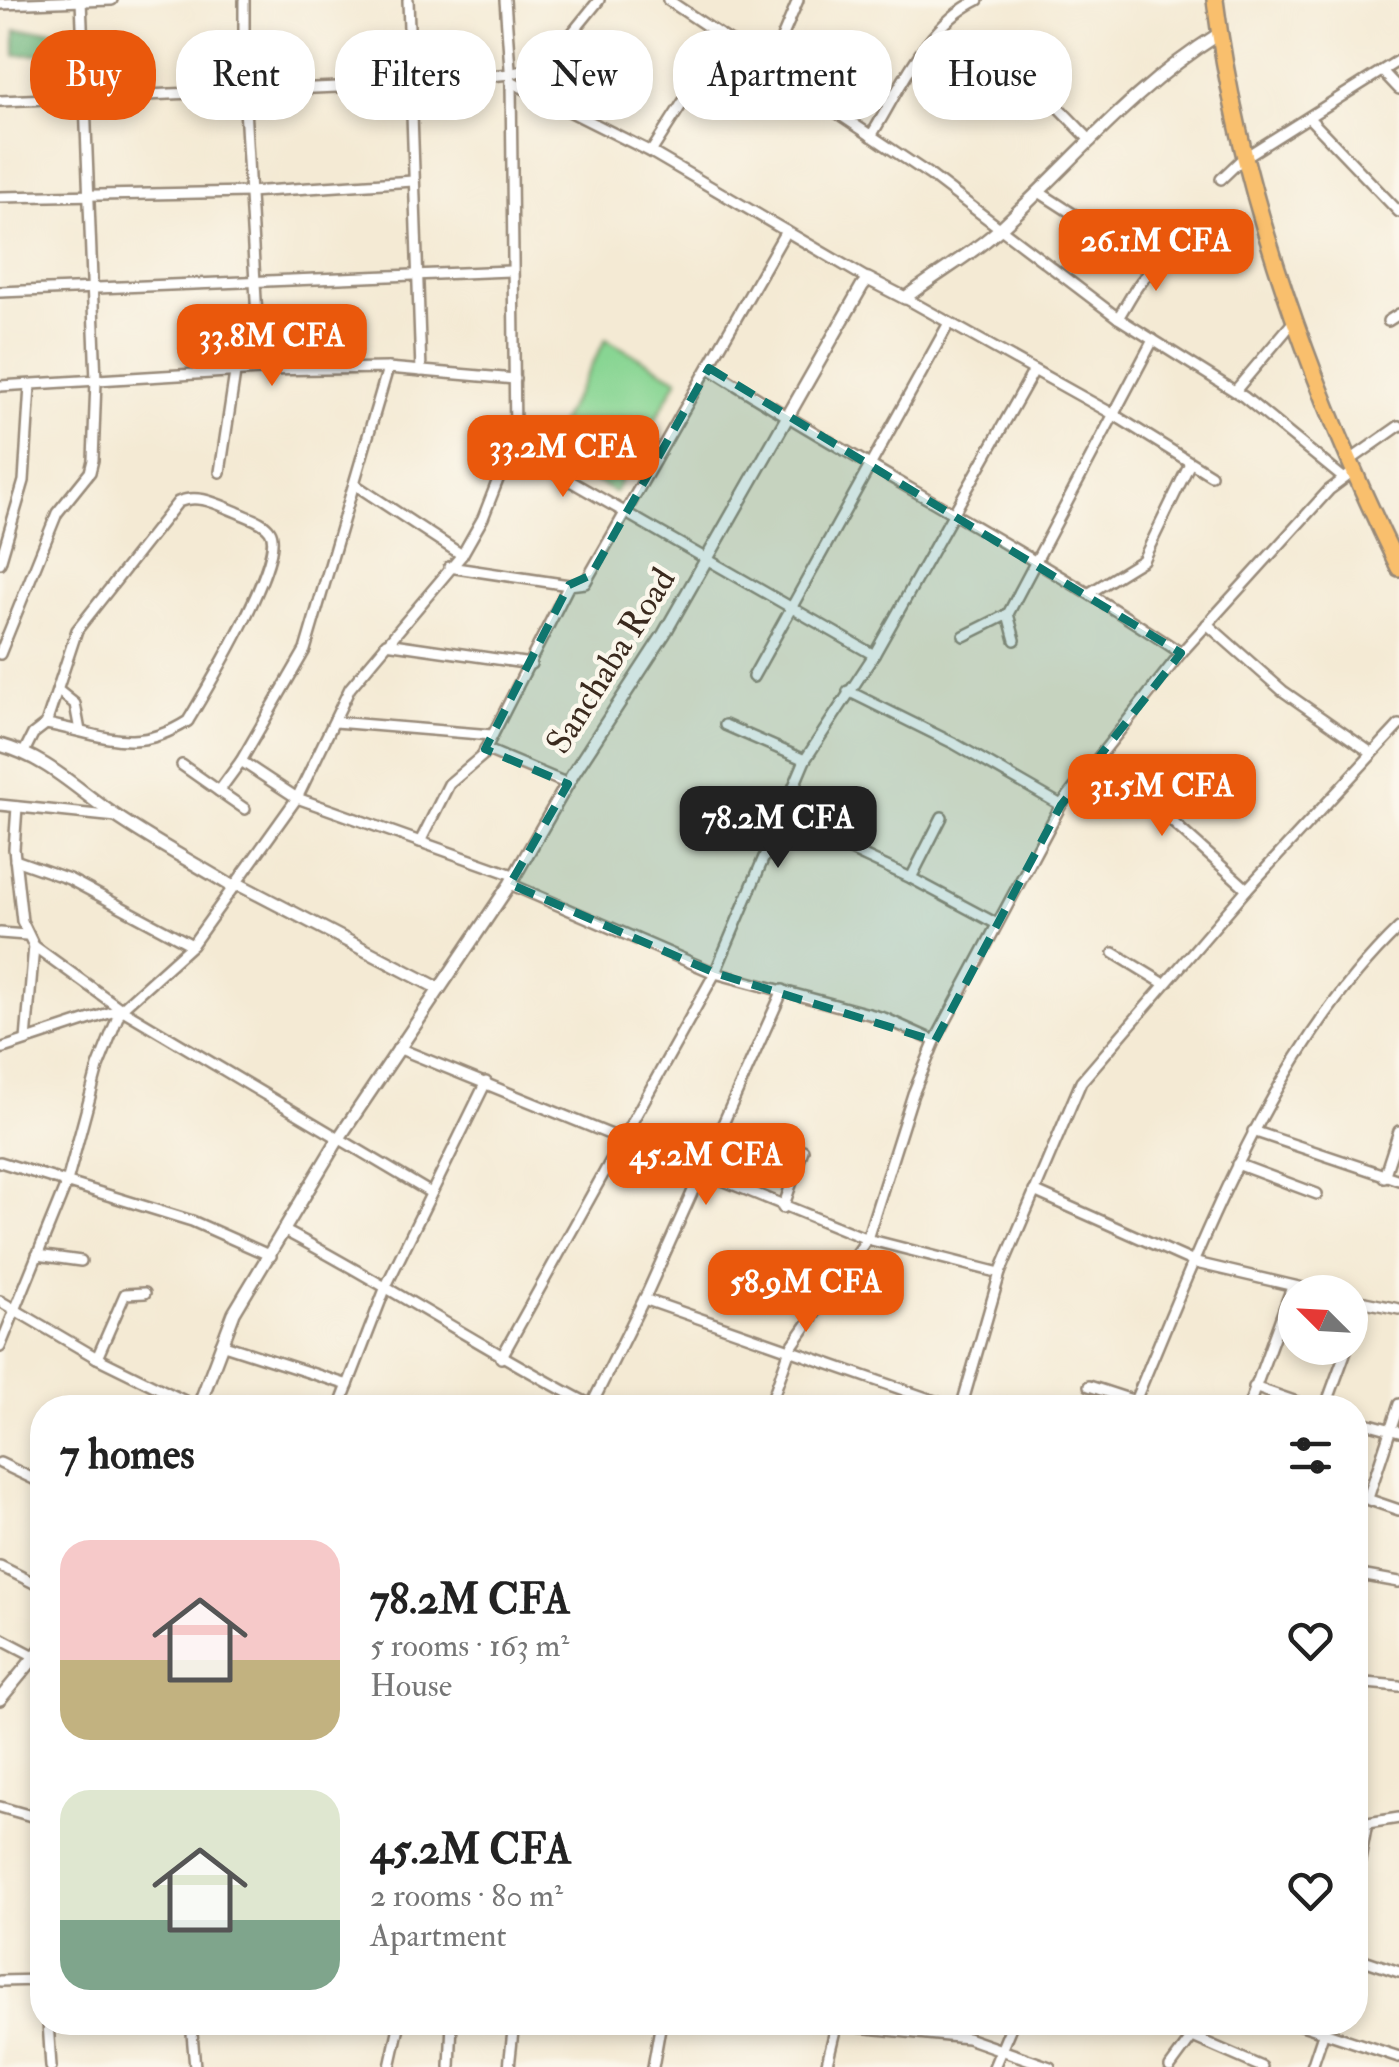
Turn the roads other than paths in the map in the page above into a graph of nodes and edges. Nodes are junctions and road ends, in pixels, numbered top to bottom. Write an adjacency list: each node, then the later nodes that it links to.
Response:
1 (112, 0): 10 (street)
2 (244, 0): 13 (street)
3 (408, 0): 14 (street)
4 (505, 0): 20 (street)
5 (599, 0): 20 (street)
6 (668, 0): 15 (street)
7 (798, 0): 16 (street)
8 (978, 0): 32 (street)
9 (1215, 0): 17 (main road)
10 (81, 1): 11 (street); 12 (street)
11 (0, 4)
12 (82, 30)
13 (244, 30)
14 (408, 30)
15 (714, 30)
16 (785, 30)
17 (1219, 34): 33 (street); 35 (main road)
18 (1399, 60): 19 (street)
19 (1383, 72): 22 (street); 25 (street)
20 (510, 78): 21 (street); 34 (street); 47 (street)
21 (496, 79)
22 (1399, 89)
23 (30, 100): 24 (street)
24 (0, 102)
25 (1308, 118): 35 (street); 42 (street)
26 (673, 119): 34 (street)
27 (86, 120): 38 (street)
28 (245, 120): 39 (street)
29 (410, 120): 37 (street)
30 (847, 120): 32 (street)
31 (1070, 120): 33 (street)
32 (870, 136): 43 (street)
33 (1091, 141): 40 (street)
34 (651, 152): 44 (street)
35 (1242, 159): 36 (street); 56 (main road)
36 (1221, 179)
37 (413, 181): 39 (street); 48 (street)
38 (88, 192): 39 (street); 41 (street); 51 (street)
39 (249, 192): 49 (street)
40 (1038, 192): 43 (street); 45 (street)
41 (0, 197)
42 (1399, 212)
43 (1001, 228): 53 (street); 55 (street)
44 (786, 231): 50 (street); 61 (street)
45 (1109, 237)
46 (1191, 260): 55 (street)
47 (510, 271): 48 (street); 66 (street)
48 (416, 275): 49 (street); 63 (street)
49 (253, 279): 51 (street); 62 (street)
50 (868, 279): 53 (street); 72 (street, Sanchaba Road)
51 (90, 286): 52 (street); 67 (street)
52 (0, 292)
53 (905, 298): 58 (street)
54 (1399, 314): 57 (street)
55 (1118, 318): 59 (street)
56 (1297, 318): 70 (street); 77 (main road)
57 (1388, 321)
58 (949, 323): 64 (street); 76 (street)
59 (1153, 340): 70 (street); 71 (street)
60 (388, 368): 62 (street); 63 (street); 80 (street)
61 (710, 368): 72 (street); 82 (street)
62 (260, 370): 65 (street)
63 (420, 371): 66 (street)
64 (1033, 372): 71 (street); 81 (street)
65 (235, 373): 67 (street); 78 (street)
66 (516, 378): 74 (street)
67 (96, 381): 69 (street); 94 (street)
68 (0, 386): 69 (street)
69 (30, 386): 86 (street)
70 (1234, 391): 77 (street)
71 (1110, 412): 75 (street); 85 (street)
72 (787, 418): 76 (street); 84 (street, Sanchaba Road)
73 (1399, 426): 77 (street)
74 (510, 454): 82 (street); 83 (street)
75 (1190, 462): 79 (street); 90 (street)
76 (869, 465): 81 (street); 91 (street)
77 (1350, 469): 88 (main road); 93 (street)
78 (220, 472)
79 (1211, 475)
80 (354, 484): 83 (street); 115 (street)
81 (952, 514): 85 (street); 100 (street)
82 (626, 515): 84 (street); 89 (street)
83 (462, 555): 87 (street)
84 (706, 560): 91 (street); 119 (street, Sanchaba Road)
85 (1032, 562): 90 (street); 92 (street)
86 (0, 564)
87 (449, 567): 89 (street); 97 (street)
88 (1399, 568)
89 (570, 585): 101 (street)
90 (1091, 592): 98 (street)
91 (794, 608): 100 (street); 102 (street)
92 (1008, 614): 95 (street); 96 (street)
93 (1207, 624): 98 (street); 114 (street)
94 (5, 629): 99 (street)
95 (964, 636)
96 (1015, 640)
97 (386, 643): 101 (street); 105 (street)
98 (1181, 653): 118 (street)
99 (0, 654)
100 (874, 654): 103 (street)
101 (531, 664): 110 (street)
102 (753, 677)
103 (848, 691): 116 (street); 124 (street)
104 (60, 692): 106 (street); 109 (street); 109 (street)
105 (335, 722): 110 (street); 121 (street)
106 (46, 724): 109 (street); 113 (street)
107 (725, 725): 116 (street)
108 (1399, 725): 114 (street)
109 (80, 731)
110 (492, 735): 112 (street)
111 (0, 745): 113 (street)
112 (485, 749): 119 (street); 130 (street)
113 (24, 752): 127 (street)
114 (1370, 752): 135 (street)
115 (242, 760): 120 (street); 121 (street)
116 (805, 760): 129 (street)
117 (182, 765): 120 (street)
118 (1089, 772): 124 (street); 135 (street)
119 (568, 784): 133 (street, Sanchaba Road)
120 (219, 791): 126 (street)
121 (297, 798): 130 (street); 134 (street)
122 (724, 803): 129 (street)
123 (0, 805): 125 (street)
124 (1061, 805): 136 (street)
125 (18, 807): 127 (street); 131 (street)
126 (245, 808)
127 (119, 817): 134 (street)
128 (942, 817): 132 (street)
129 (778, 820): 132 (street); 143 (street)
130 (420, 842): 133 (street)
131 (16, 860): 139 (street); 140 (street)
132 (911, 878): 136 (street)
133 (513, 880): 143 (street); 145 (street, Sanchaba Road)
134 (233, 887): 140 (street); 145 (street)
135 (1247, 889): 144 (street)
136 (996, 924): 149 (street)
137 (1399, 928): 153 (street)
138 (0, 933): 139 (street)
139 (26, 935): 141 (street)
140 (192, 945): 147 (street)
141 (34, 946): 147 (street); 148 (street)
142 (1114, 953): 144 (street)
143 (715, 974): 146 (street); 156 (street)
144 (1163, 983): 164 (street)
145 (438, 988): 150 (street, Sanchaba Road)
146 (783, 990): 149 (street); 160 (street)
147 (121, 1008): 148 (street); 155 (street); 163 (street)
148 (26, 1040): 151 (street)
149 (935, 1041): 169 (street)
150 (398, 1048): 152 (street); 155 (street, Sanchaba Road)
151 (0, 1049)
152 (486, 1082): 156 (street); 165 (street)
153 (1253, 1131): 159 (street); 161 (street)
154 (1399, 1131): 161 (street)
155 (339, 1138): 165 (street); 168 (street, Sanchaba Road)
156 (624, 1138): 160 (street); 188 (street)
157 (803, 1150): 167 (street)
158 (0, 1162): 163 (street)
159 (1237, 1164): 166 (street); 173 (street)
160 (701, 1170): 167 (street); 178 (street)
161 (1384, 1177): 162 (street)
162 (1399, 1180)
163 (67, 1182): 170 (street); 171 (street)
164 (1034, 1191): 173 (street); 174 (street)
165 (431, 1193): 175 (street)
166 (1317, 1194)
167 (783, 1208): 169 (street)
168 (285, 1231): 171 (street, Sanchaba Road); 175 (street)
169 (867, 1240): 174 (street); 186 (street)
170 (36, 1255): 172 (street); 181 (street)
171 (270, 1256): 184 (street, Sanchaba Road)
172 (80, 1261)
173 (1196, 1264): 176 (street); 202 (street)
174 (1000, 1273): 200 (street)
175 (387, 1284): 188 (street); 190 (street)
176 (1278, 1284)
177 (146, 1293): 187 (street)
178 (644, 1300): 186 (street); 197 (street)
179 (0, 1301): 181 (street)
180 (1368, 1303): 182 (street)
181 (14, 1309): 185 (street); 187 (street)
182 (1399, 1309)
183 (1278, 1324): 192 (street)
184 (221, 1344): 190 (street); 194 (street, Sanchaba Road)
185 (0, 1347)
186 (790, 1350): 198 (street); 199 (street)
187 (97, 1358): 193 (street)
188 (501, 1358): 196 (street)
189 (1341, 1365): 205 (street)
190 (348, 1385): 195 (street)
191 (1088, 1386): 201 (street)
192 (1254, 1387): 203 (street); 204 (street)
193 (174, 1395)
194 (203, 1395)
195 (344, 1395)
196 (570, 1395)
197 (598, 1395)
198 (774, 1395)
199 (920, 1395)
200 (962, 1395)
201 (1111, 1395)
202 (1138, 1395)
203 (1252, 1395)
204 (1277, 1395)
205 (1330, 1395)
206 (1399, 1404): 208 (street)
207 (1368, 1423): 208 (street)
208 (1395, 1430): 211 (street)
209 (0, 1463): 210 (street)
210 (30, 1477)
211 (1368, 1498): 212 (street)
212 (1399, 1510)
213 (0, 1566): 215 (street)
214 (1368, 1576): 216 (street)
215 (30, 1581)
216 (1399, 1582)
217 (0, 1638): 218 (street)
218 (30, 1651)
219 (30, 1666): 222 (street)
220 (1368, 1683): 221 (street)
221 (1399, 1686)
222 (0, 1699)
223 (0, 1807): 224 (street)
224 (30, 1816)
225 (1399, 1818): 226 (street)
226 (1368, 1823)
227 (1368, 1961): 228 (street)
228 (1399, 1972)
229 (0, 1980): 230 (street)
230 (30, 1980)
231 (49, 2035): 244 (street)
232 (192, 2035): 245 (street)
233 (397, 2035): 246 (street)
234 (451, 2035): 247 (street)
235 (513, 2035): 248 (street)
236 (659, 2035): 249 (street)
237 (834, 2035): 250 (street)
238 (951, 2035): 242 (street)
239 (1008, 2035): 242 (street)
240 (1324, 2036): 243 (street); 255 (street)
241 (1192, 2037): 253 (street); 254 (street)
242 (1002, 2049): 251 (street); 252 (street)
243 (1399, 2057)
244 (51, 2067)
245 (195, 2067)
246 (390, 2067)
247 (450, 2067)
248 (509, 2067)
249 (653, 2067)
250 (826, 2067)
251 (994, 2067)
252 (1050, 2067)
253 (1170, 2067)
254 (1262, 2067)
255 (1312, 2067)

